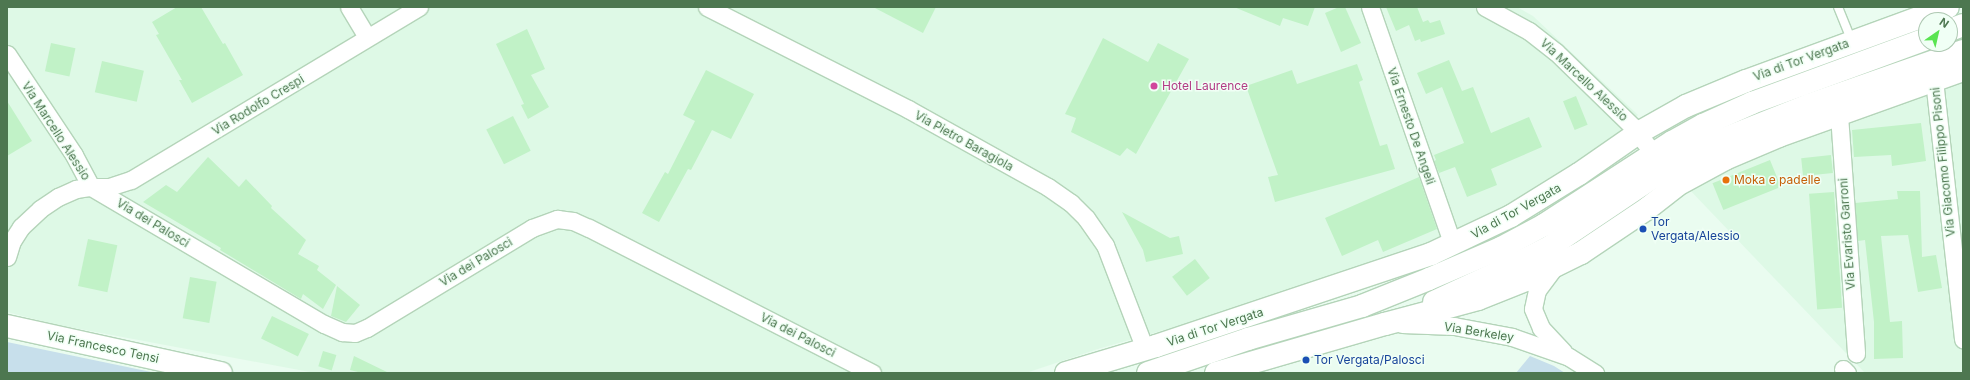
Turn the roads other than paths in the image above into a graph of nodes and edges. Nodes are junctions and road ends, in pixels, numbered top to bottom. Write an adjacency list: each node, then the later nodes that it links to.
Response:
1 (349, 7): 8 (street)
2 (419, 7): 8 (street, Via Rodolfo Crespi)
3 (707, 7): 25 (street, Via Pietro Baragiola)
4 (1370, 7): 19 (street, Via Ernesto De Angeli)
5 (1485, 7): 16 (street, Via Marcello Alessio)
6 (1838, 7): 9 (lane)
7 (1948, 7): 9 (main road, Via di Tor Vergata)
8 (367, 37): 18 (street, Via Rodolfo Crespi)
9 (1852, 42): 16 (main road, Via di Tor Vergata)
10 (1918, 42): 17 (main road, Via di Tor Vergata)
11 (1963, 51): 17 (main road, Via di Tor Vergata)
12 (7, 54): 18 (street, Via Marcello Alessio)
13 (1963, 70): 14 (main road, Via di Tor Vergata)
14 (1934, 80): 15 (main road, Via di Tor Vergata); 24 (street, Via Giacomo Filippo Pisoni)
15 (1839, 115): 17 (main road, Via di Tor Vergata); 26 (street, Via Evaristo Garroni)
16 (1638, 133): 17 (street, Via Marcello Alessio); 19 (main road, Via di Tor Vergata)
17 (1666, 169): 21 (main road, Via di Tor Vergata); 22 (main road, Via di Tor Vergata); 31 (main road, Via di Tor Vergata)
18 (92, 187): 20 (street, Via Rodolfo Crespi); 29 (street, Via dei Palosci)
19 (1453, 245): 25 (main road, Via di Tor Vergata)
20 (7, 257)
21 (1555, 266): 22 (main road, Via di Tor Vergata); 27 (street, Via Berkeley)
22 (1385, 324): 27 (street, Via Berkeley); 32 (main road, Via di Tor Vergata)
23 (7, 326): 28 (main road, Via Francesco Tensi)
24 (1963, 339)
25 (1145, 349): 30 (main road, Via di Tor Vergata)
26 (1856, 353)
27 (1569, 358): 33 (street, Via Berkeley)
28 (222, 373)
29 (872, 373)
30 (1066, 373)
31 (1148, 373)
32 (1216, 373)
33 (1595, 373)

